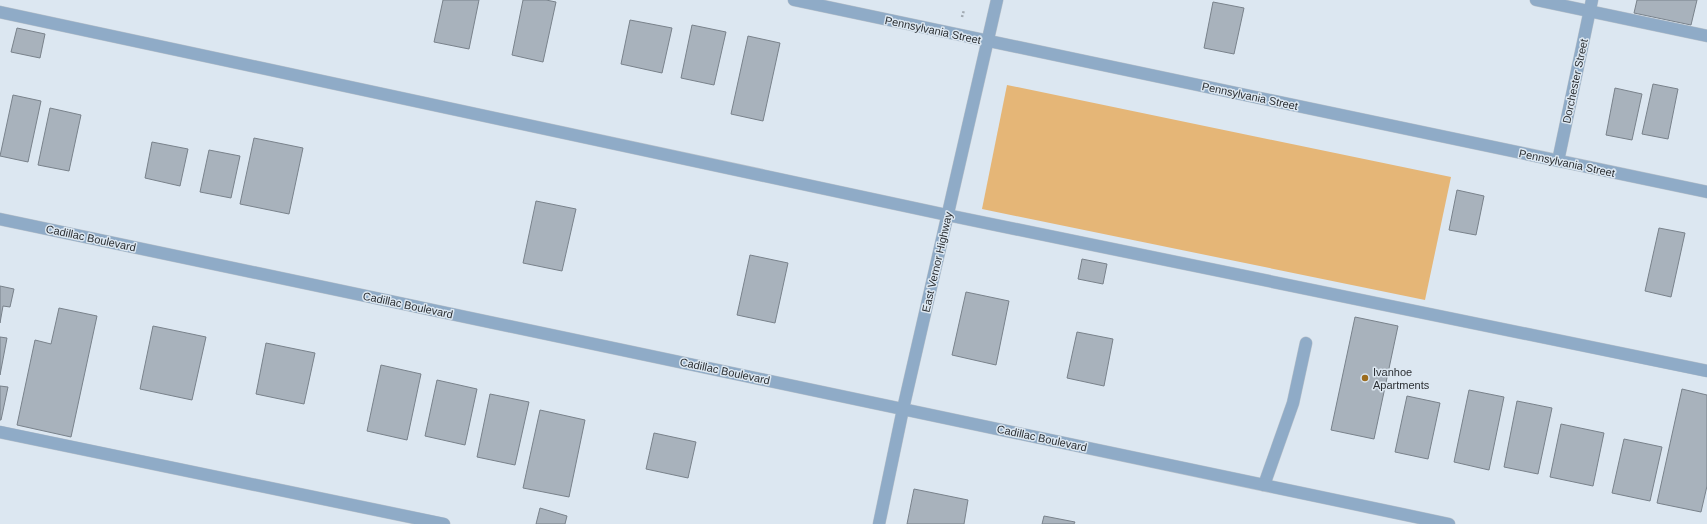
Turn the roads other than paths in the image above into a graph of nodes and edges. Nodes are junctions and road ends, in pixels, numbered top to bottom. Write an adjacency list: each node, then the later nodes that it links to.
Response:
1 (794, 0): 7 (street, Pennsylvania Street)
2 (997, 0): 7 (street, East Vernor Highway)
3 (1536, 0): 4 (street)
4 (1591, 6): 6 (street); 8 (street, Dorchester Street)
5 (0, 12): 10 (street)
6 (1707, 36)
7 (987, 41): 8 (street, Pennsylvania Street); 10 (street, East Vernor Highway)
8 (1558, 161): 9 (street, Pennsylvania Street)
9 (1707, 192)
10 (947, 215): 13 (street); 14 (street, East Vernor Highway)
11 (0, 219): 14 (street, Cadillac Boulevard)
12 (1306, 343): 16 (street)
13 (1707, 371)
14 (903, 409): 16 (street, Cadillac Boulevard); 18 (street, East Vernor Highway)
15 (0, 432): 17 (street)
16 (1264, 485): 19 (street, Cadillac Boulevard)
17 (444, 524)
18 (879, 524)
19 (1449, 524)

